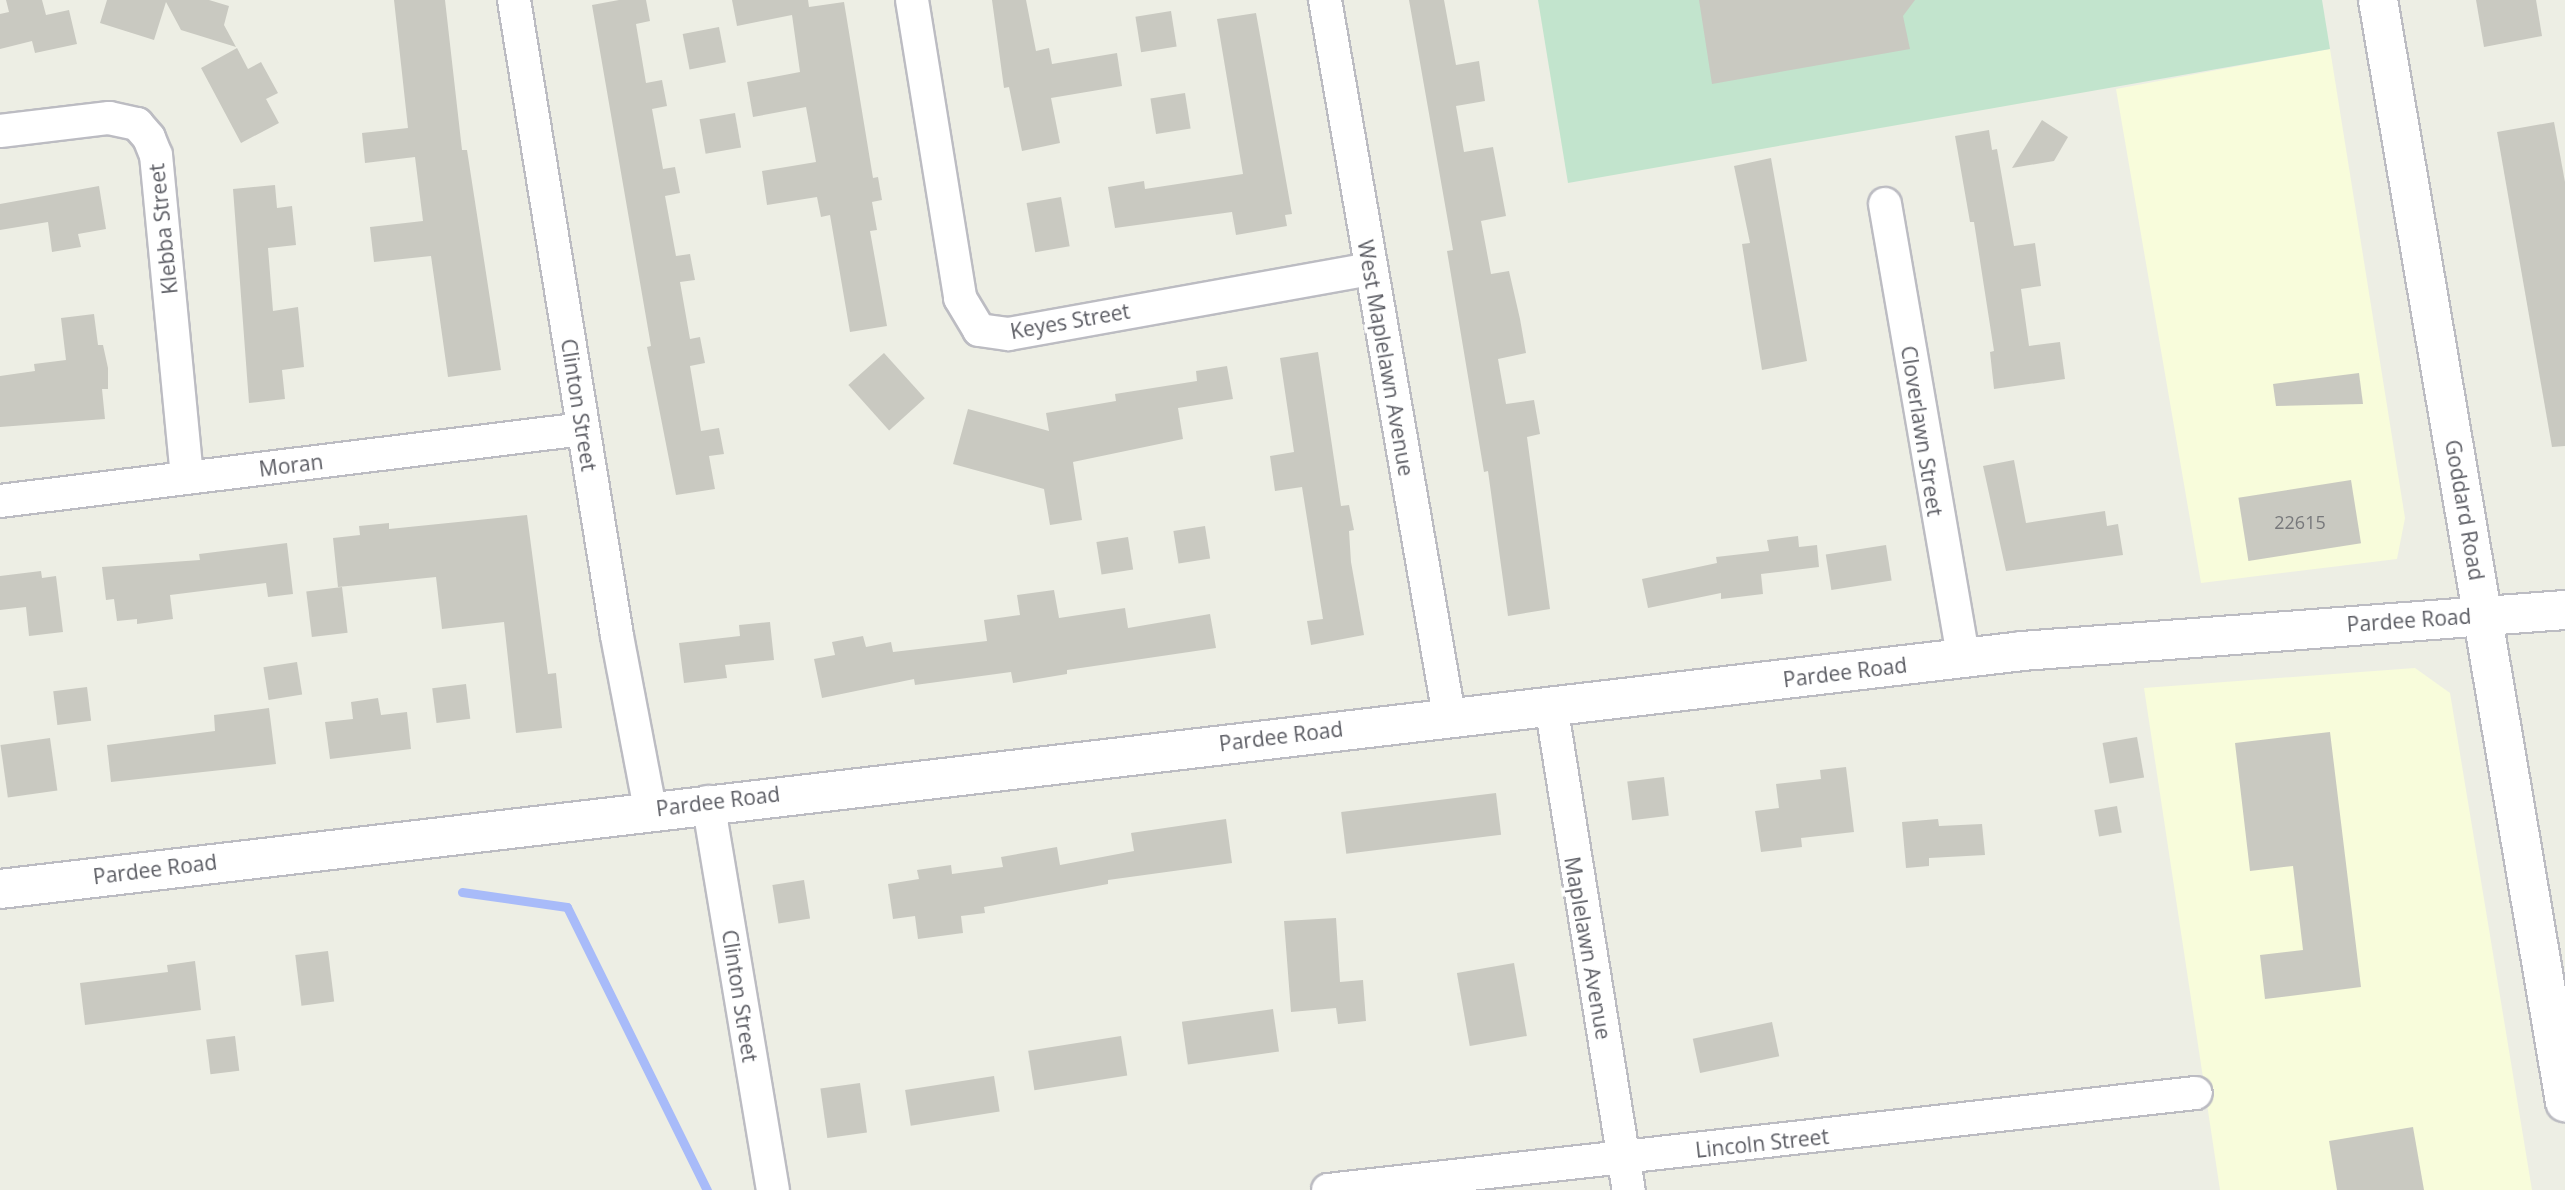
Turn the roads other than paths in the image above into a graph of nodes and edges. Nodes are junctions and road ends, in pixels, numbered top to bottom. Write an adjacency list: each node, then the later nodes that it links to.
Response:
1 (514, 0): 8 (street, Clinton Street)
2 (912, 0): 7 (street, Keyes Street)
3 (1325, 0): 7 (street, West Maplelawn Avenue)
4 (2378, 0): 12 (main road, Goddard Road)
5 (0, 131): 9 (street, Klebba Street)
6 (1885, 204): 13 (street, Cloverlawn Street)
7 (1371, 269): 15 (street, West Maplelawn Avenue)
8 (583, 429): 9 (street, Moran); 17 (street, Clinton Street)
9 (187, 478): 10 (street, Moran)
10 (0, 501)
11 (2565, 610): 12 (main road, Pardee Road)
12 (2483, 615): 13 (main road, Pardee Road); 20 (main road, Goddard Road)
13 (1964, 657): 14 (main road, Pardee Road)
14 (1551, 705): 15 (main road, Pardee Road); 21 (street, Maplelawn Avenue)
15 (1449, 716): 16 (main road, Pardee Road)
16 (708, 802): 17 (main road, Pardee Road); 22 (street, Clinton Street)
17 (650, 809): 18 (main road, Pardee Road)
18 (0, 889)
19 (2196, 1093): 21 (street, Lincoln Street)
20 (2565, 1102)
21 (1624, 1157): 23 (street, Lincoln Street); 24 (street, Maplelawn Avenue)
22 (772, 1190)
23 (1328, 1190)
24 (1629, 1190)

